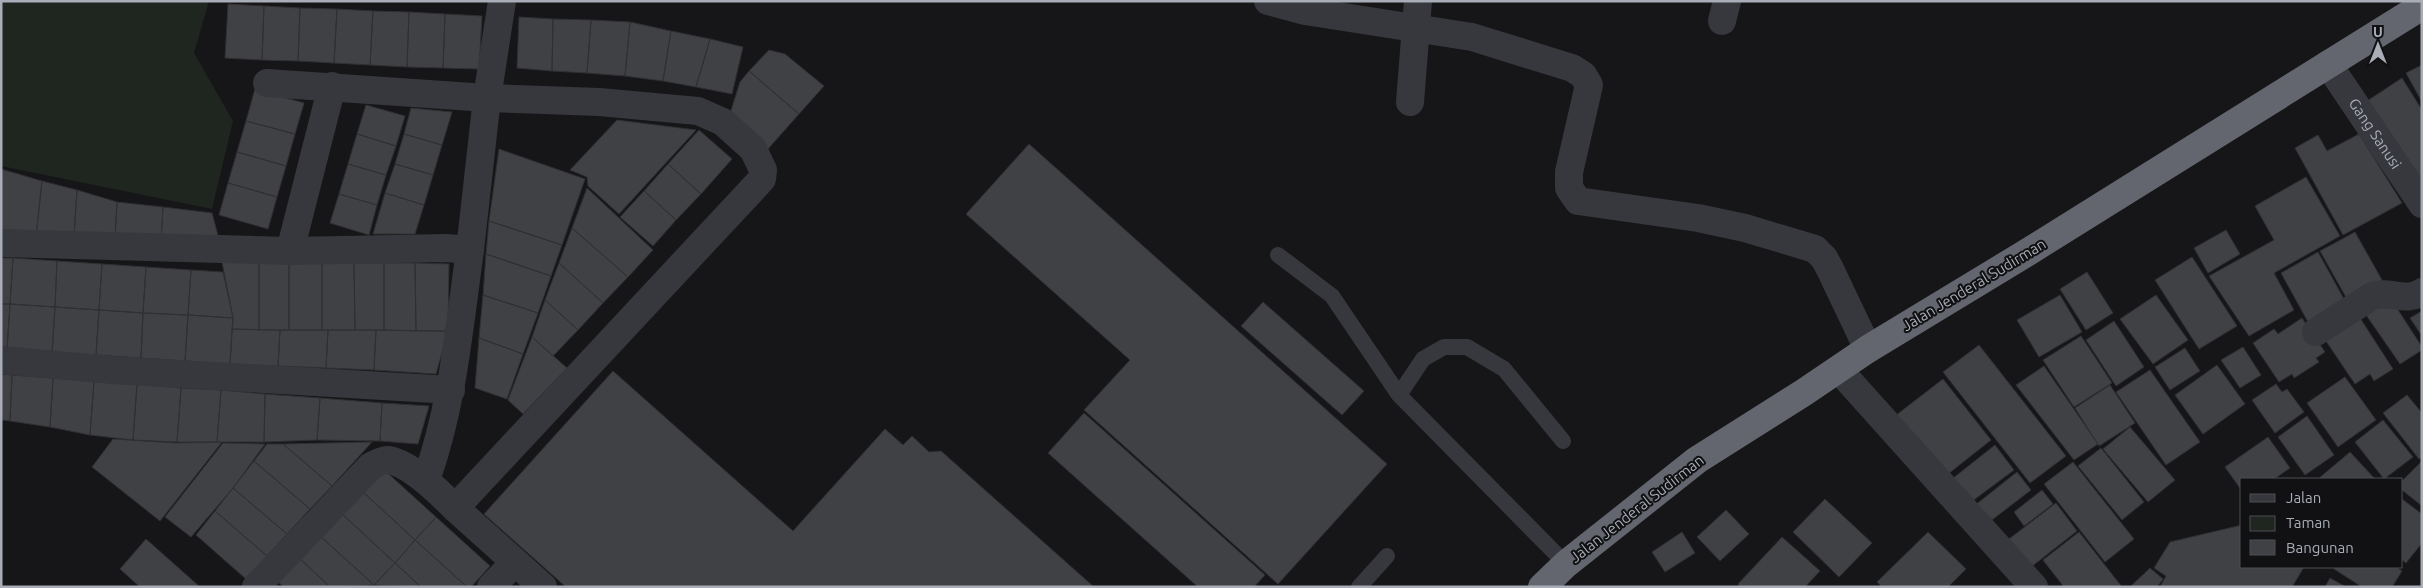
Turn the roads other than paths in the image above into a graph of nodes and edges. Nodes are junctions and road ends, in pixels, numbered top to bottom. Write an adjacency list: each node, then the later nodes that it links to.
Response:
1 (502, 1): 9 (street)
2 (1268, 1): 5 (street)
3 (1418, 1): 5 (street)
4 (2422, 6): 6 (highway, Jalan Jenderal Sudirman)
5 (1416, 29): 10 (street); 18 (street)
6 (2328, 64): 11 (street, Gang Sanusi); 18 (highway, Jalan Jenderal Sudirman)
7 (267, 83): 8 (street)
8 (332, 86): 9 (street); 14 (street)
9 (488, 98): 13 (street); 25 (street)
10 (1410, 102)
11 (2422, 204)
12 (1, 243): 14 (street)
13 (470, 250): 14 (street); 21 (street)
14 (290, 251)
15 (1278, 255): 22 (lane)
16 (2422, 292): 17 (street)
17 (2316, 332)
18 (1868, 349): 20 (highway, Jalan Jenderal Sudirman)
19 (1, 360): 21 (street)
20 (1838, 370): 28 (highway, Jalan Jenderal Sudirman); 34 (street)
21 (450, 390): 24 (street)
22 (1399, 394): 23 (lane); 28 (lane)
23 (1563, 441)
24 (426, 480): 25 (street); 29 (street)
25 (455, 508): 27 (street)
26 (1387, 556): 32 (lane)
27 (515, 562): 30 (street); 31 (street)
28 (1566, 564): 33 (highway, Jalan Jenderal Sudirman)
29 (256, 587)
30 (491, 587)
31 (543, 587)
32 (1359, 587)
33 (1542, 587)
34 (2034, 587)

